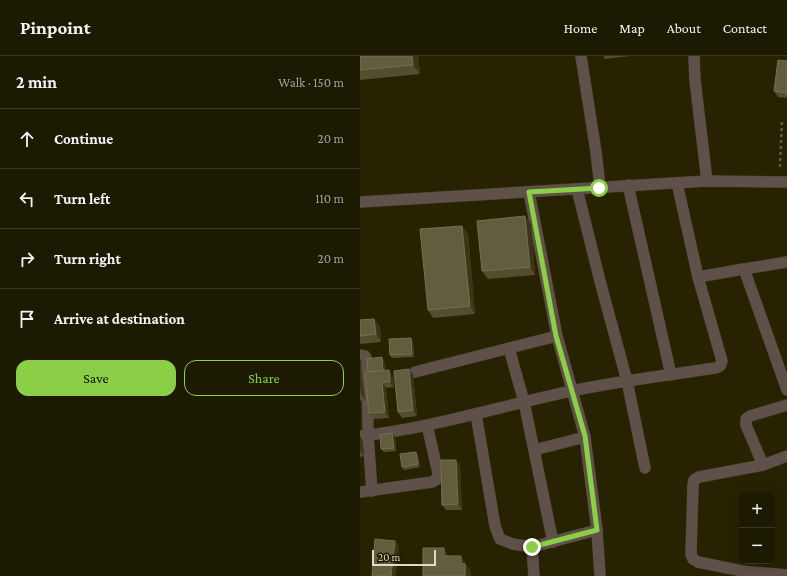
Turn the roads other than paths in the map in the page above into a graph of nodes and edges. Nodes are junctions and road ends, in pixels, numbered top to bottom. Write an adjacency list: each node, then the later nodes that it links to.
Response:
1 (581, 56): 7 (street)
2 (694, 56): 3 (street)
3 (707, 181): 4 (street); 5 (street)
4 (783, 182)
5 (677, 183): 6 (street); 13 (street)
6 (628, 185): 7 (street); 18 (street)
7 (599, 188): 8 (street)
8 (578, 189): 9 (street); 19 (street)
9 (529, 192): 10 (street); 14 (street)
10 (360, 202)
11 (787, 262): 12 (street)
12 (744, 269): 13 (street); 20 (street)
13 (698, 277): 18 (street)
14 (556, 336): 15 (street); 21 (street)
15 (509, 348): 17 (street); 22 (street)
16 (360, 355): 26 (street)
17 (415, 372)
18 (671, 375): 19 (street)
19 (627, 381): 21 (street); 31 (street)
20 (787, 390)
21 (572, 391): 22 (street); 27 (street)
22 (524, 402): 24 (street); 28 (street)
23 (787, 405): 30 (street)
24 (476, 414): 25 (street); 36 (street)
25 (427, 425): 26 (street); 32 (street)
26 (364, 436): 32 (street)
27 (585, 436): 28 (street); 34 (street)
28 (534, 450): 35 (street)
29 (787, 456): 30 (street)
30 (763, 465): 37 (street)
31 (645, 468)
32 (372, 491): 33 (street)
33 (360, 492)
34 (597, 530): 35 (street); 40 (street)
35 (553, 542): 36 (street)
36 (532, 547): 39 (street)
37 (742, 573): 38 (street)
38 (787, 575)
39 (534, 576)
40 (600, 576)

